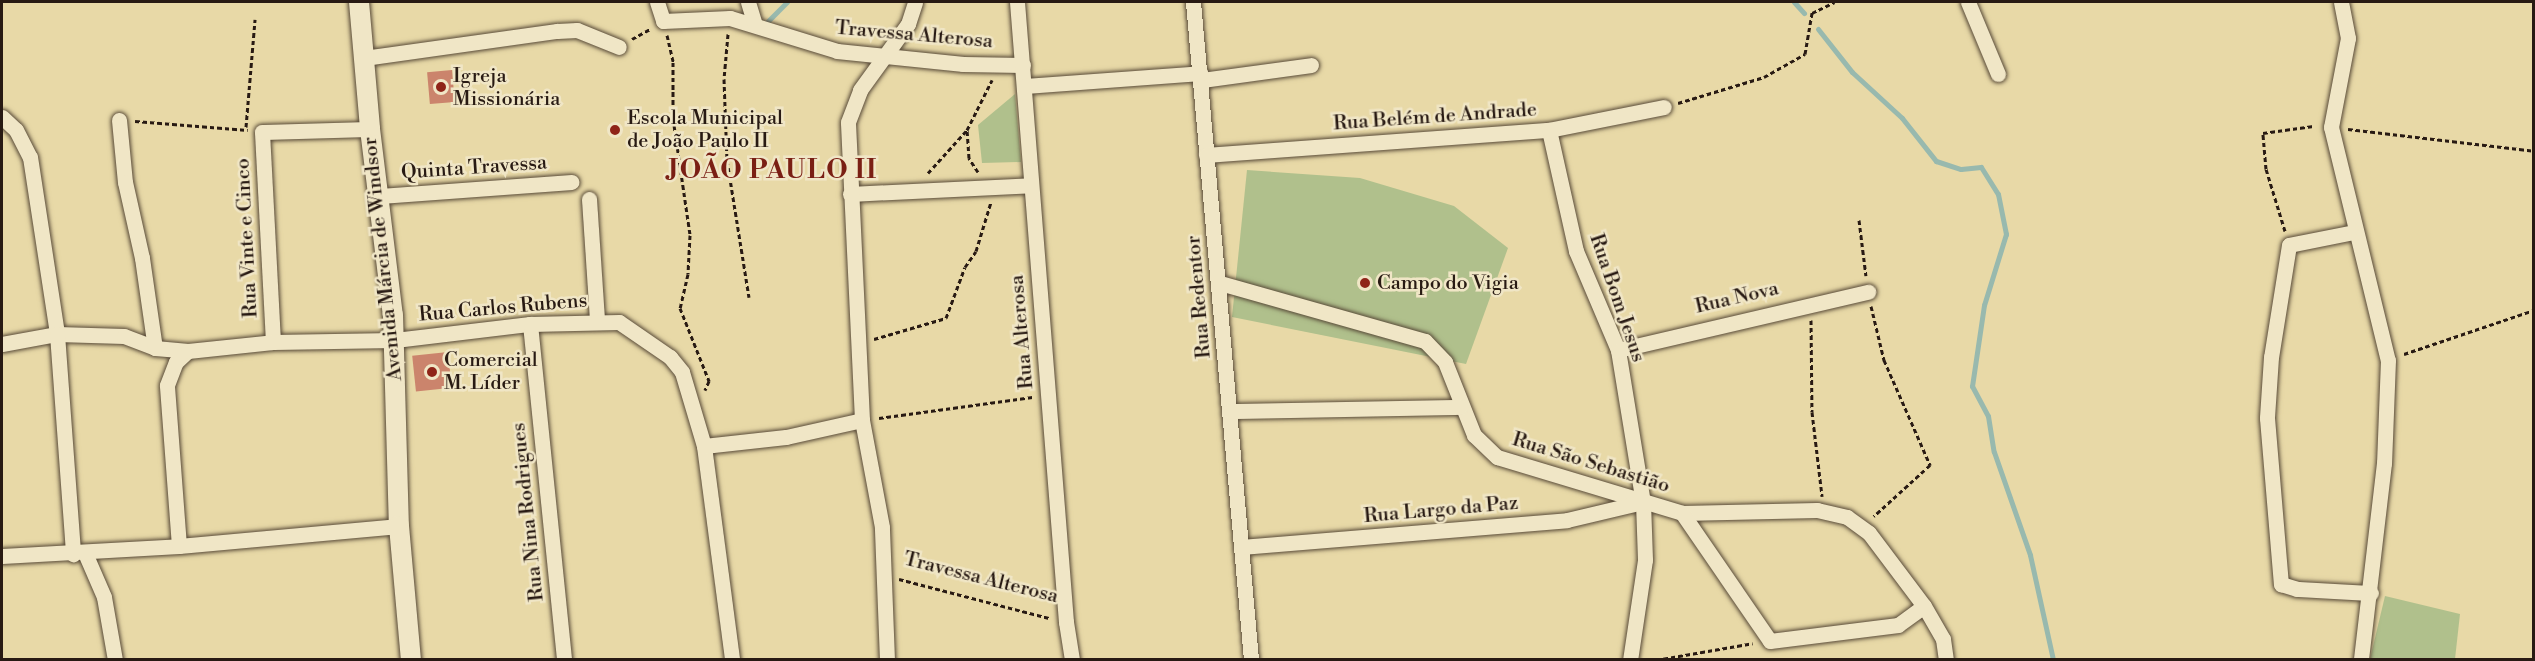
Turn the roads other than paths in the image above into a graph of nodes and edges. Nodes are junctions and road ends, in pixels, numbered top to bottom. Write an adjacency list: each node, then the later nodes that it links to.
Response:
1 (359, 2): 12 (street, Avenida Márcia de Windsor)
2 (657, 2): 9 (street, Travessa Alterosa)
3 (748, 2): 9 (street)
4 (915, 2): 11 (street)
5 (1017, 2): 13 (street, Rua Alterosa)
6 (1968, 2): 15 (street)
7 (2341, 2): 29 (street)
8 (1196, 3): 16 (street, Rua Redentor)
9 (755, 25): 11 (street, Travessa Alterosa)
10 (619, 47): 12 (street)
11 (882, 57): 13 (street, Travessa Alterosa); 26 (street)
12 (364, 58): 21 (street, Avenida Márcia de Windsor)
13 (1023, 65): 17 (street, Rua Alterosa)
14 (1311, 65): 16 (street)
15 (1998, 74)
16 (1201, 77): 17 (street); 23 (street, Rua Redentor)
17 (1025, 87): 25 (street, Rua Alterosa)
18 (1664, 106): 22 (street, Rua Belém de Andrade)
19 (2, 117): 34 (street)
20 (119, 120): 38 (street)
21 (370, 129): 27 (street, Avenida Márcia de Windsor); 36 (street, Rua Vinte e Cinco)
22 (1549, 130): 23 (street, Rua Belém de Andrade); 39 (street, Rua Bom Jesus)
23 (1206, 155): 30 (street, Rua Redentor)
24 (571, 182): 27 (street, Quinta Travessa)
25 (1031, 185): 26 (street); 59 (street, Rua Alterosa)
26 (850, 194): 43 (street)
27 (381, 196): 35 (street, Avenida Márcia de Windsor)
28 (589, 199): 32 (street)
29 (2354, 232): 52 (street); 52 (street)
30 (1220, 283): 41 (street, Rua São Sebastião); 42 (street, Rua Redentor)
31 (1868, 292): 39 (street, Rua Nova)
32 (597, 321): 33 (street, Rua Carlos Rubens); 44 (street, Rua Carlos Rubens)
33 (530, 324): 35 (street, Rua Carlos Rubens); 56 (street, Rua Nina Rodrigues)
34 (57, 334): 37 (street, Rua Carlos Rubens); 38 (street, Rua Carlos Rubens); 50 (street)
35 (395, 340): 36 (street, Rua Carlos Rubens); 47 (street, Avenida Márcia de Windsor)
36 (273, 342): 40 (street, Rua Carlos Rubens)
37 (2, 344)
38 (155, 348): 40 (street, Rua Carlos Rubens)
39 (1617, 350): 45 (street, Rua Bom Jesus)
40 (188, 351): 48 (street)
41 (1460, 407): 42 (street); 45 (street, Rua São Sebastião)
42 (1230, 411): 49 (street, Rua Redentor)
43 (862, 420): 44 (street); 58 (street)
44 (704, 446): 57 (street, Rua Carlos Rubens)
45 (1643, 502): 46 (street, Rua São Sebastião); 49 (street, Rua Largo da Paz); 61 (street, Rua Bom Jesus)
46 (1682, 513): 53 (street, Rua São Sebastião); 53 (street)
47 (399, 526): 48 (street); 55 (street, Avenida Márcia de Windsor)
48 (178, 546): 50 (street)
49 (1241, 547): 60 (street, Rua Redentor)
50 (79, 554): 51 (street); 54 (street)
51 (2, 556)
52 (2372, 593): 63 (street)
53 (1924, 606): 62 (street, Rua São Sebastião)
54 (115, 660)
55 (411, 660)
56 (564, 660)
57 (732, 660)
58 (887, 660)
59 (1072, 660)
60 (1251, 660)
61 (1630, 660)
62 (1946, 660)
63 (2361, 660)

